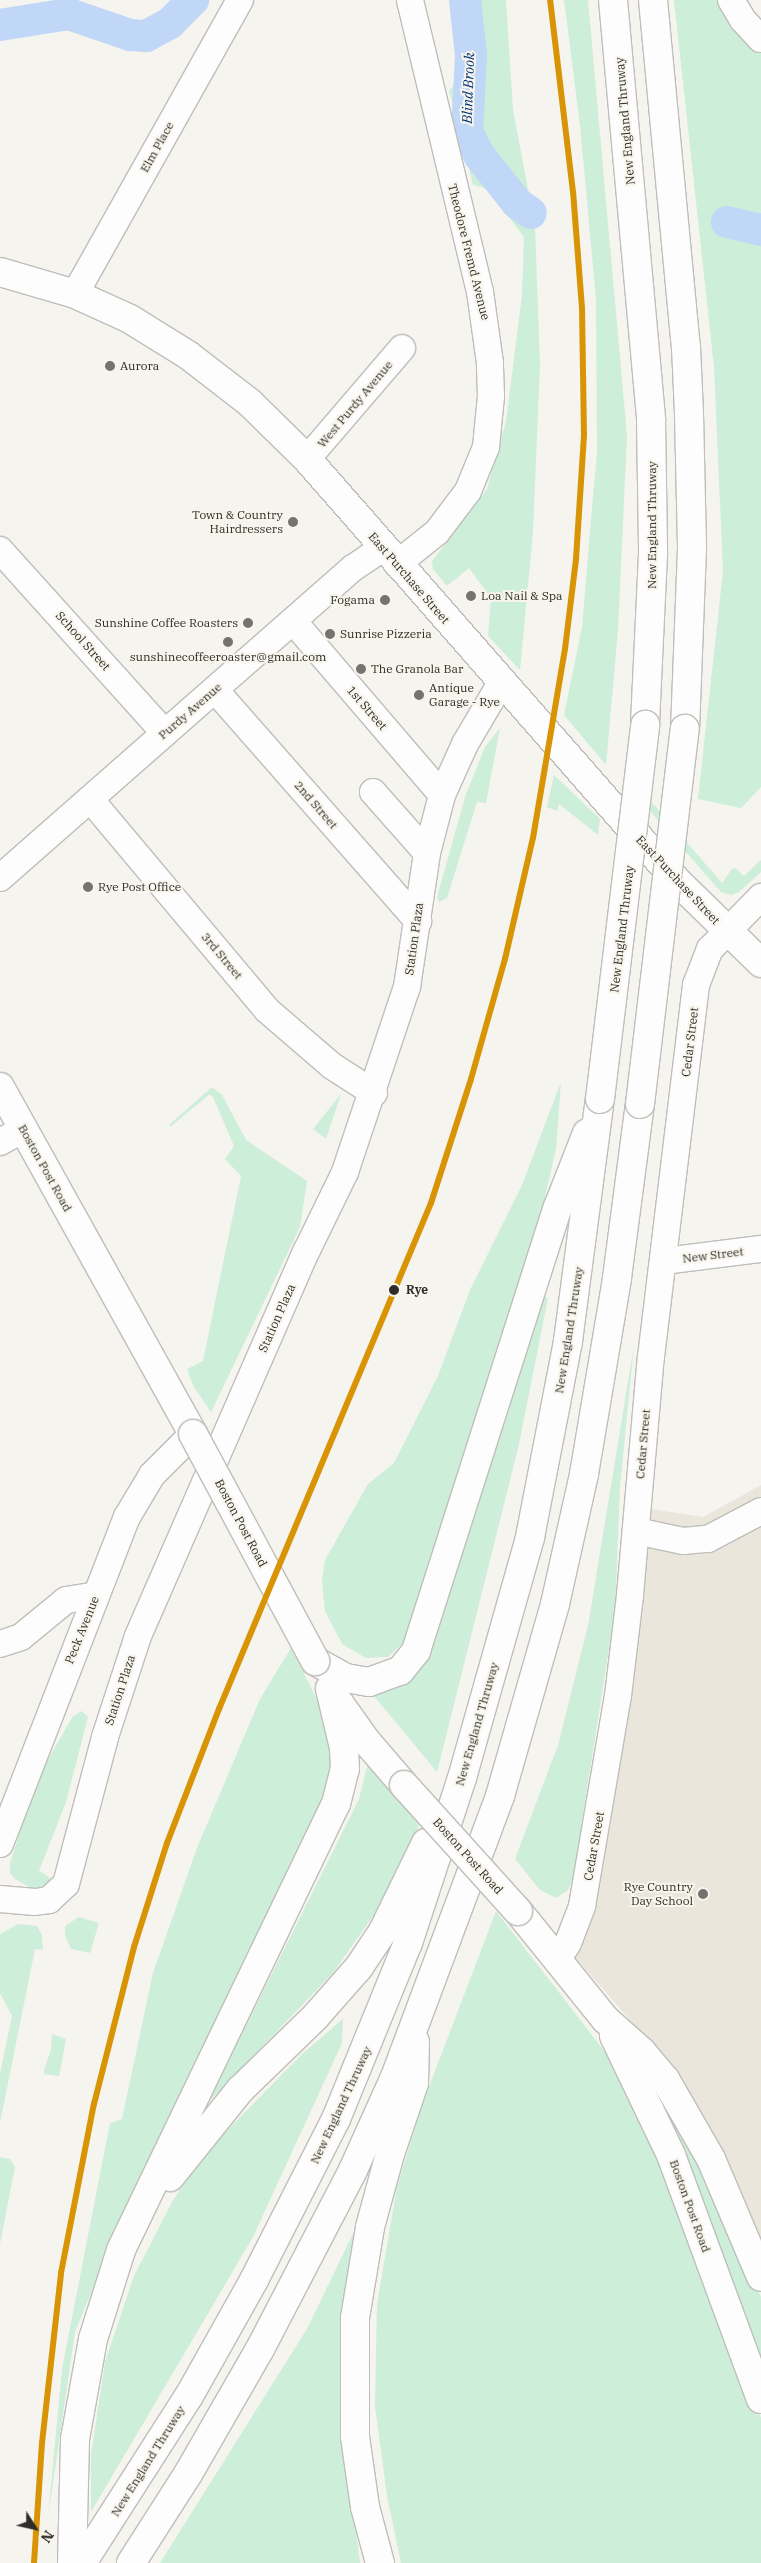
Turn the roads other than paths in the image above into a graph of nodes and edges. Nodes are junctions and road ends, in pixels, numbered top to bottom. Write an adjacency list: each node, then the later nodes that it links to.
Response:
1 (240, 0): 8 (street, Elm Place)
2 (410, 0): 12 (street, Theodore Fremd Avenue)
3 (613, 0): 28 (main road, New England Thruway, bridge)
4 (652, 0): 44 (main road, bridge)
5 (731, 0): 6 (street)
6 (761, 38)
7 (0, 272): 8 (main road, East Purchase Street)
8 (75, 294): 10 (main road, East Purchase Street)
9 (402, 348): 10 (street, West Purdy Avenue)
10 (308, 459): 12 (main road, East Purchase Street)
11 (0, 550): 16 (street, School Street)
12 (390, 556): 13 (street, Purdy Avenue); 14 (main road, East Purchase Street)
13 (293, 621): 15 (street, Purdy Avenue); 18 (street, 1st Street)
14 (501, 683): 18 (street, Station Plaza); 24 (main road, East Purchase Street)
15 (215, 690): 16 (street, Purdy Avenue); 23 (street, 2nd Street)
16 (165, 733): 19 (street, Purdy Avenue)
17 (373, 792): 20 (street)
18 (442, 795): 20 (street, Station Plaza)
19 (90, 799): 21 (street, Purdy Avenue); 27 (street, 3rd Street)
20 (427, 853): 23 (street, Station Plaza)
21 (0, 878)
22 (761, 897): 24 (street, Cedar Street)
23 (418, 921): 27 (street, Station Plaza)
24 (726, 930): 25 (main road, East Purchase Street); 31 (street, Cedar Street)
25 (761, 963)
26 (0, 1087): 29 (main road, Boston Post Road)
27 (374, 1093): 41 (street, Station Plaza)
28 (600, 1099): 37 (main road); 39 (main road, New England Thruway)
29 (12, 1135): 32 (main road, Boston Post Road)
30 (761, 1249): 31 (street, New Street)
31 (664, 1261): 34 (street, Cedar Street)
32 (193, 1434): 35 (street, Peck Avenue); 37 (main road, Boston Post Road, bridge)
33 (761, 1511): 34 (street)
34 (636, 1531): 42 (street, Cedar Street)
35 (96, 1595): 36 (street); 40 (street, Peck Avenue)
36 (0, 1644)
37 (315, 1661): 38 (main road, Boston Post Road)
38 (330, 1689): 42 (main road, Boston Post Road, bridge); 46 (main road)
39 (462, 1778): 46 (main road); 50 (main road, New England Thruway)
40 (0, 1844)
41 (0, 1899)
42 (557, 1960): 43 (main road, Boston Post Road)
43 (605, 2019): 45 (main road, Boston Post Road); 47 (main road, Boston Post Road)
44 (415, 2026): 48 (main road); 51 (main road)
45 (761, 2277)
46 (104, 2306): 49 (main road)
47 (761, 2399)
48 (365, 2507): 52 (main road); 53 (main road)
49 (72, 2563)
50 (82, 2563)
51 (131, 2563)
52 (369, 2563)
53 (380, 2563)

